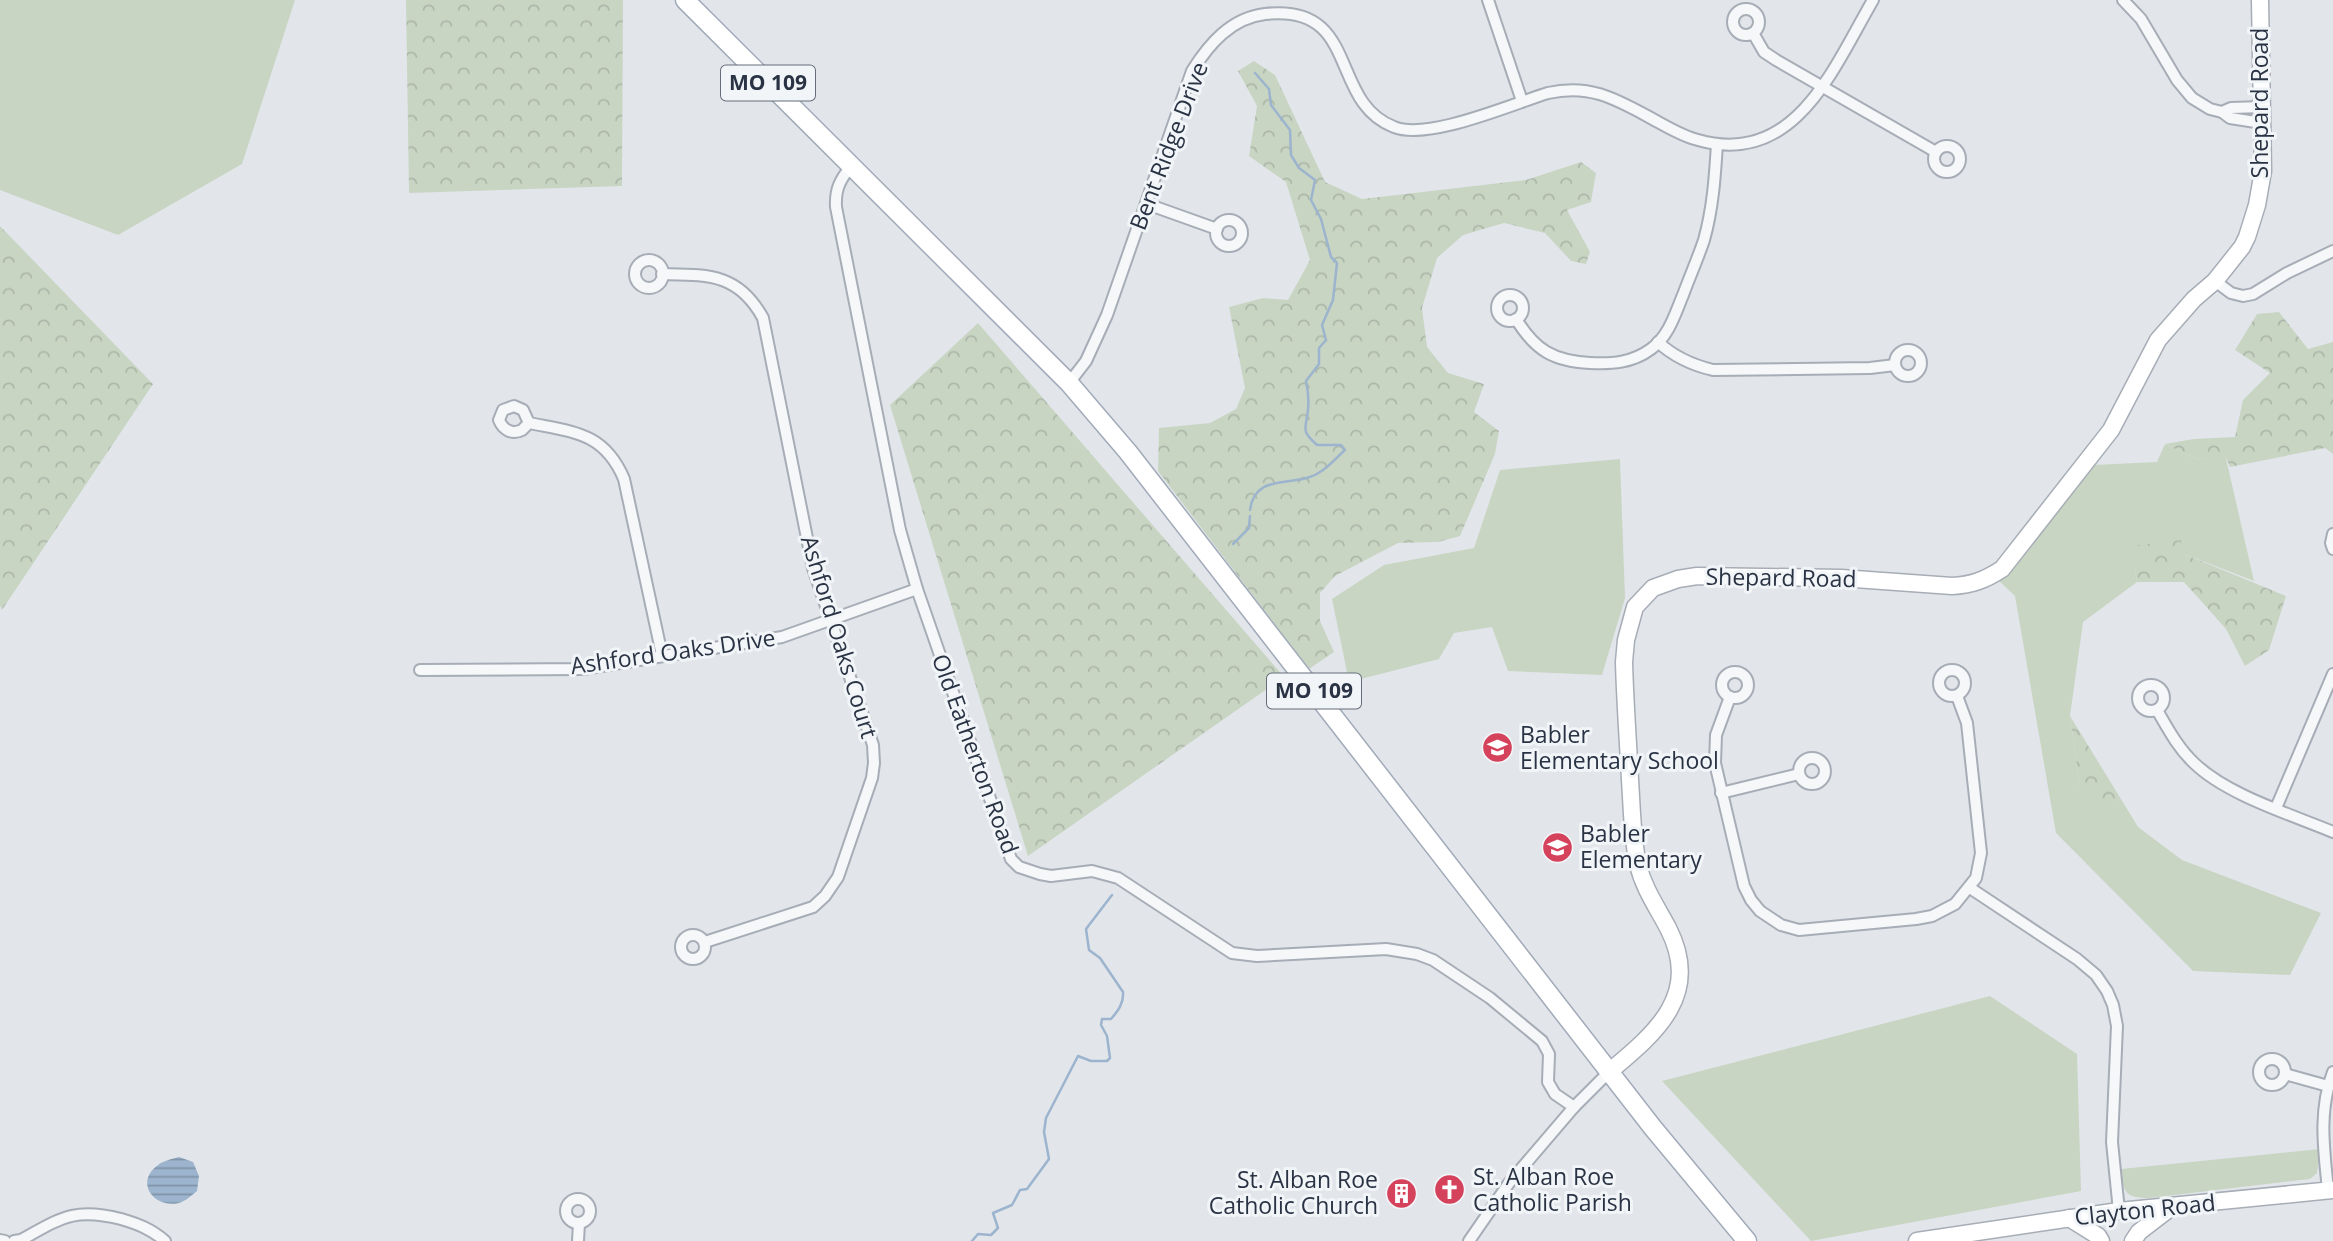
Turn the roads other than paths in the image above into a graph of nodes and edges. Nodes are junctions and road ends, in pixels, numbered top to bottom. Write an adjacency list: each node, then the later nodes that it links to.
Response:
1 (685, 0): 12 (main road, MO 109)
2 (1488, 0): 8 (street)
3 (1873, 0): 7 (street, Bent Ridge Drive)
4 (2123, 0): 9 (street)
5 (2260, 0): 9 (street, Shepard Road)
6 (1753, 33): 7 (street)
7 (1822, 88): 10 (street, Bent Ridge Drive); 11 (street)
8 (1522, 101): 10 (street, Bent Ridge Drive); 13 (street, Bent Ridge Drive)
9 (2262, 115): 17 (street, Shepard Road)
10 (1717, 144): 19 (street)
11 (1936, 152)
12 (851, 166): 21 (main road, MO 109); 25 (street, Old Eatherton Road)
13 (1147, 204): 14 (street); 21 (street, Bent Ridge Drive)
14 (1217, 229)
15 (2333, 251): 17 (street)
16 (662, 274): 26 (street, Ashford Oaks Court)
17 (2215, 281): 39 (street, Shepard Road)
18 (1516, 319): 19 (street)
19 (1658, 342): 20 (street)
20 (1895, 365)
21 (1069, 383): 39 (main road, MO 109)
22 (528, 423): 27 (street)
23 (2333, 534): 24 (street)
24 (2333, 549)
25 (917, 589): 26 (street, Ashford Oaks Drive); 43 (street, Old Eatherton Road)
26 (830, 621): 27 (street, Ashford Oaks Drive); 38 (street, Ashford Oaks Court)
27 (662, 655): 28 (street, Ashford Oaks Drive)
28 (420, 670)
29 (2333, 674): 35 (street)
30 (1957, 695): 37 (street)
31 (1730, 697): 34 (street)
32 (2157, 710): 35 (street)
33 (1800, 774): 34 (street)
34 (1721, 793): 37 (street)
35 (2276, 808): 36 (street)
36 (2333, 832)
37 (1970, 888): 46 (street)
38 (705, 942)
39 (1610, 1072): 43 (street, Shepard Road); 53 (main road, MO 109)
40 (2333, 1072): 42 (street)
41 (2285, 1074): 42 (street)
42 (2328, 1086): 44 (street)
43 (1574, 1107): 52 (street, Shepard Road)
44 (2330, 1190): 45 (street, Clayton Road)
45 (2173, 1206): 46 (street, Clayton Road); 56 (street)
46 (2119, 1211): 47 (street, Clayton Road)
47 (2069, 1218): 54 (street, Clayton Road); 55 (street)
48 (579, 1223): 51 (street)
49 (14, 1241): 50 (street)
50 (165, 1241)
51 (578, 1241)
52 (1469, 1241)
53 (1747, 1241)
54 (1917, 1241)
55 (2101, 1241)
56 (2133, 1241)

